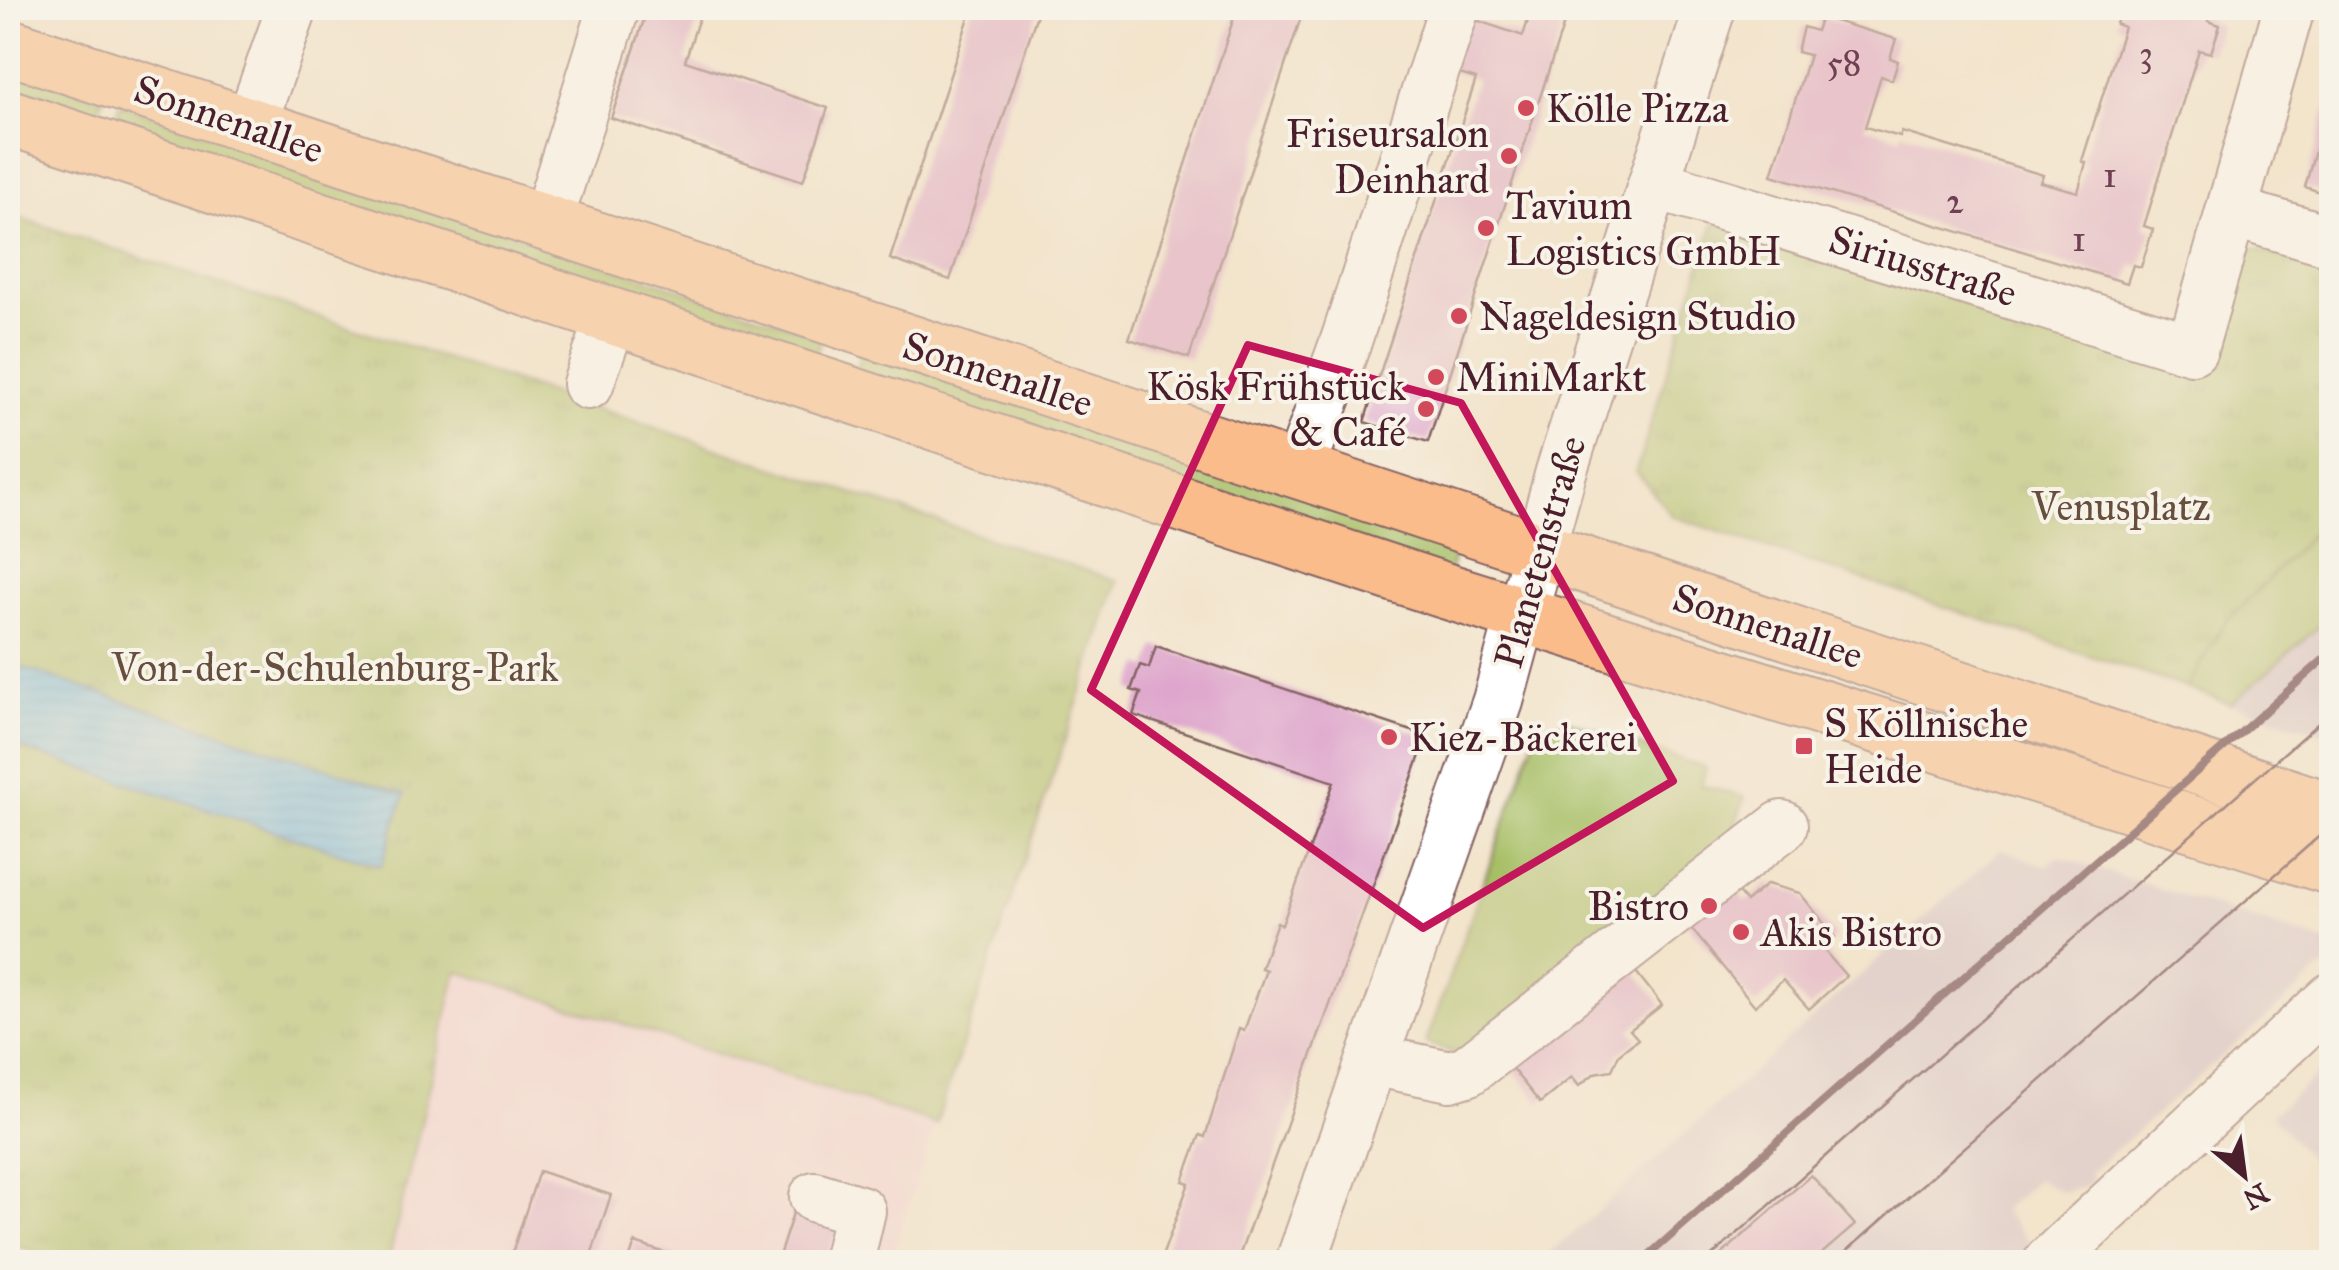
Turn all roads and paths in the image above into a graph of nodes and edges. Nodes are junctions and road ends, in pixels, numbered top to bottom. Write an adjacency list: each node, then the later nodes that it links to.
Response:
1 (292, 8): 8 (street)
2 (614, 8): 11 (street)
3 (1454, 8): 15 (street)
4 (1710, 8): 9 (street, Planetenstraße)
5 (2289, 8): 10 (street)
6 (8, 46): 8 (main road, Sonnenallee)
7 (8, 117): 13 (main road, Sonnenallee)
8 (250, 127): 11 (main road, Sonnenallee)
9 (1654, 184): 10 (street, Siriusstraße); 16 (street, Planetenstraße)
10 (2232, 212): 12 (street)
11 (546, 225): 15 (main road, Sonnenallee)
12 (2332, 241)
13 (612, 317): 14 (street); 17 (main road, Sonnenallee)
14 (588, 384)
15 (1299, 471): 16 (main road, Sonnenallee)
16 (1540, 550): 17 (street, Planetenstraße); 18 (main road, Sonnenallee)
17 (1522, 614): 20 (main road, Sonnenallee); 22 (street, Planetenstraße)
18 (2332, 811)
19 (1782, 826): 22 (street)
20 (2332, 867)
21 (2332, 998): 26 (street)
22 (1372, 1060): 25 (street, Planetenstraße)
23 (815, 1197): 24 (street)
24 (848, 1262)
25 (1300, 1262)
26 (2049, 1262)

